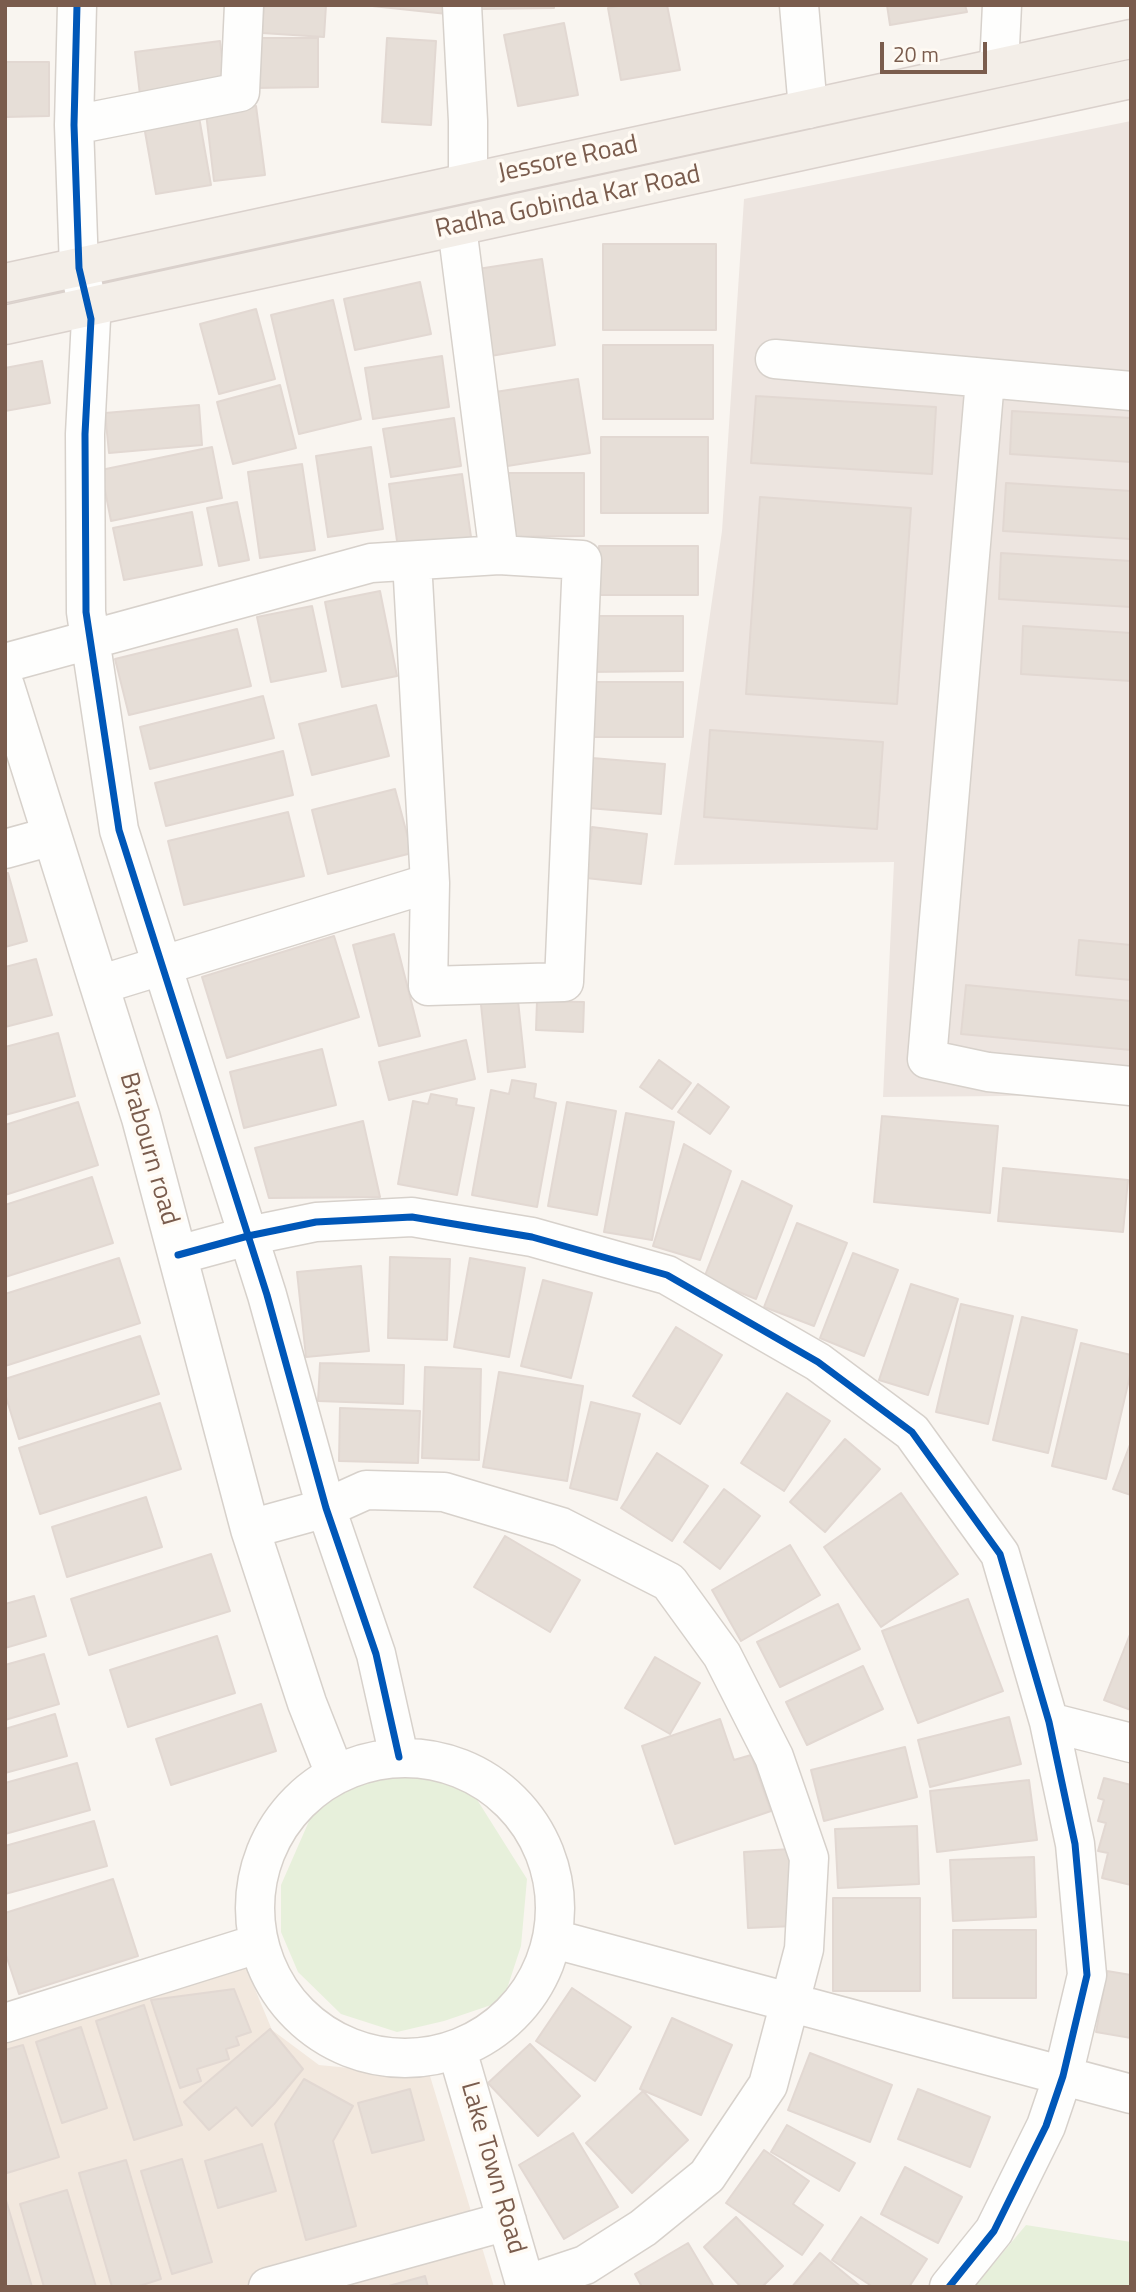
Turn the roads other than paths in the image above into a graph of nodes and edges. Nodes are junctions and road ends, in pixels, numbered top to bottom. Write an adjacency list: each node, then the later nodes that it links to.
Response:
1 (77, 5): 10 (street)
2 (244, 5): 10 (street)
3 (462, 5): 11 (street)
4 (799, 5): 9 (street)
5 (1002, 5): 7 (street)
6 (1131, 39): 7 (main road, Jessore Road)
7 (999, 67): 9 (main road, Jessore Road)
8 (1131, 79): 12 (main road, Radha Gobinda Kar Road)
9 (808, 109): 11 (main road, Jessore Road)
10 (74, 125): 13 (street)
11 (468, 182): 13 (main road, Jessore Road)
12 (457, 227): 15 (main road, Radha Gobinda Kar Road); 20 (street)
13 (79, 268): 14 (main road, Jessore Road); 15 (street)
14 (5, 283)
15 (88, 305): 16 (main road, Radha Gobinda Kar Road); 22 (street)
16 (5, 325)
17 (775, 359): 18 (street)
18 (985, 380): 19 (street); 30 (street)
19 (1131, 391)
20 (499, 555): 21 (street); 27 (street)
21 (412, 561): 22 (street); 27 (street)
22 (90, 639): 23 (street); 28 (street)
23 (5, 663)
24 (5, 686): 25 (street, Brabourn road)
25 (52, 836): 26 (street); 29 (street, Brabourn road)
26 (5, 849)
27 (430, 883): 28 (street)
28 (161, 965): 29 (street); 31 (street)
29 (99, 985): 32 (street, Brabourn road)
30 (1131, 1086)
31 (248, 1236): 32 (street); 33 (street); 35 (street)
32 (178, 1255): 34 (street, Brabourn road)
33 (326, 1508): 34 (street); 37 (street); 41 (street)
34 (250, 1529): 38 (street, Brabourn road)
35 (1049, 1722): 36 (street); 44 (street)
36 (1131, 1743)
37 (399, 1757): 38 (street); 39 (street)
38 (335, 1774): 40 (street)
39 (554, 1939): 41 (street); 43 (street)
40 (257, 1944): 42 (street); 43 (street)
41 (791, 2003): 44 (street); 47 (street)
42 (5, 2023)
43 (457, 2050): 46 (street, Lake Town Road)
44 (1063, 2076): 45 (street); 49 (street)
45 (1131, 2094)
46 (507, 2221): 47 (street, Lake Town Road); 48 (street)
47 (526, 2286)
48 (268, 2287)
49 (949, 2287)

